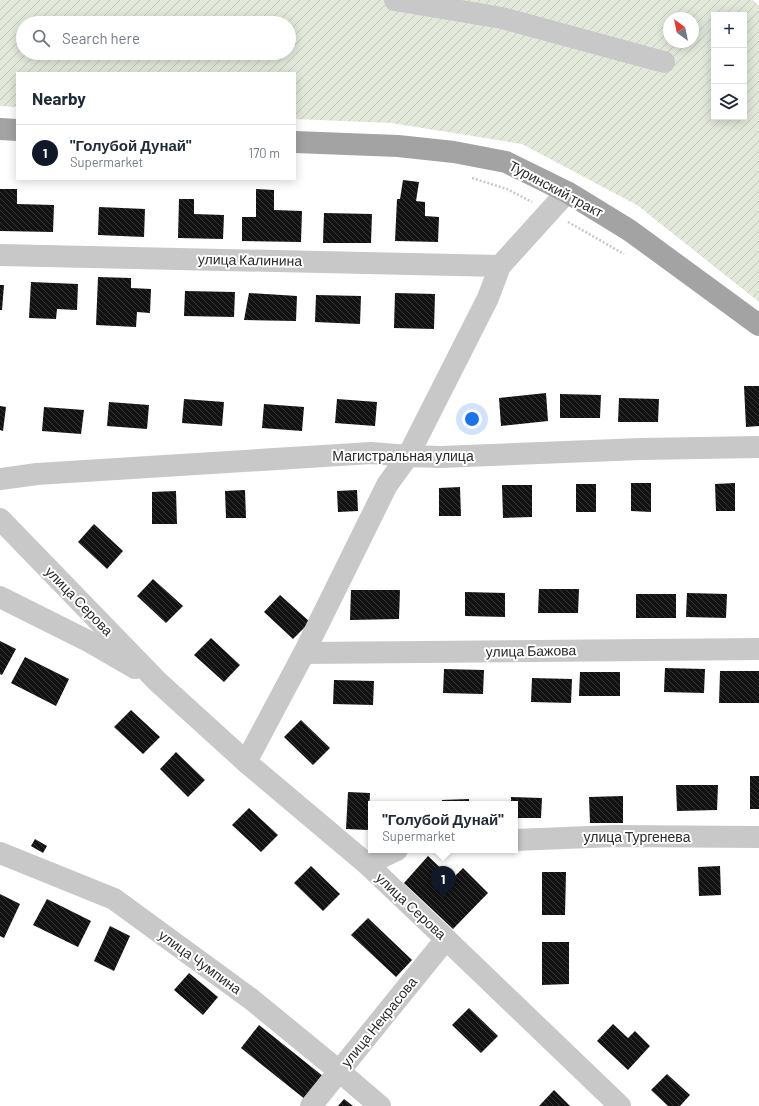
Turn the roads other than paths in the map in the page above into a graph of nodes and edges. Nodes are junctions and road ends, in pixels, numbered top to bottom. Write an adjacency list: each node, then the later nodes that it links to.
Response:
1 (395, 0): 2 (street)
2 (664, 62)
3 (0, 130): 4 (main road)
4 (16, 130)
5 (296, 142): 6 (main road, Туринский тракт)
6 (567, 192): 8 (street); 9 (main road, Туринский тракт)
7 (0, 255): 8 (street, улица Калинина)
8 (500, 266): 11 (street)
9 (759, 325)
10 (759, 447): 11 (street, Магистральная улица)
11 (408, 456): 12 (street, Магистральная улица); 16 (street)
12 (0, 479)
13 (0, 519): 17 (street, улица Серова)
14 (0, 598): 17 (street, улица Серова)
15 (759, 649): 16 (street, улица Бажова)
16 (304, 653): 18 (street)
17 (158, 682): 18 (street, улица Серова)
18 (246, 762): 23 (street, улица Серова)
19 (759, 837): 20 (street, улица Тургенева)
20 (518, 840)
21 (0, 853): 25 (street, улица Чумпина)
22 (391, 853): 23 (street)
23 (367, 864): 24 (street, улица Серова)
24 (446, 938): 25 (street, улица Некрасова); 28 (street, улица Серова)
25 (339, 1071): 26 (street, улица Некрасова); 27 (street, улица Чумпина)
26 (311, 1106)
27 (380, 1106)
28 (620, 1106)

